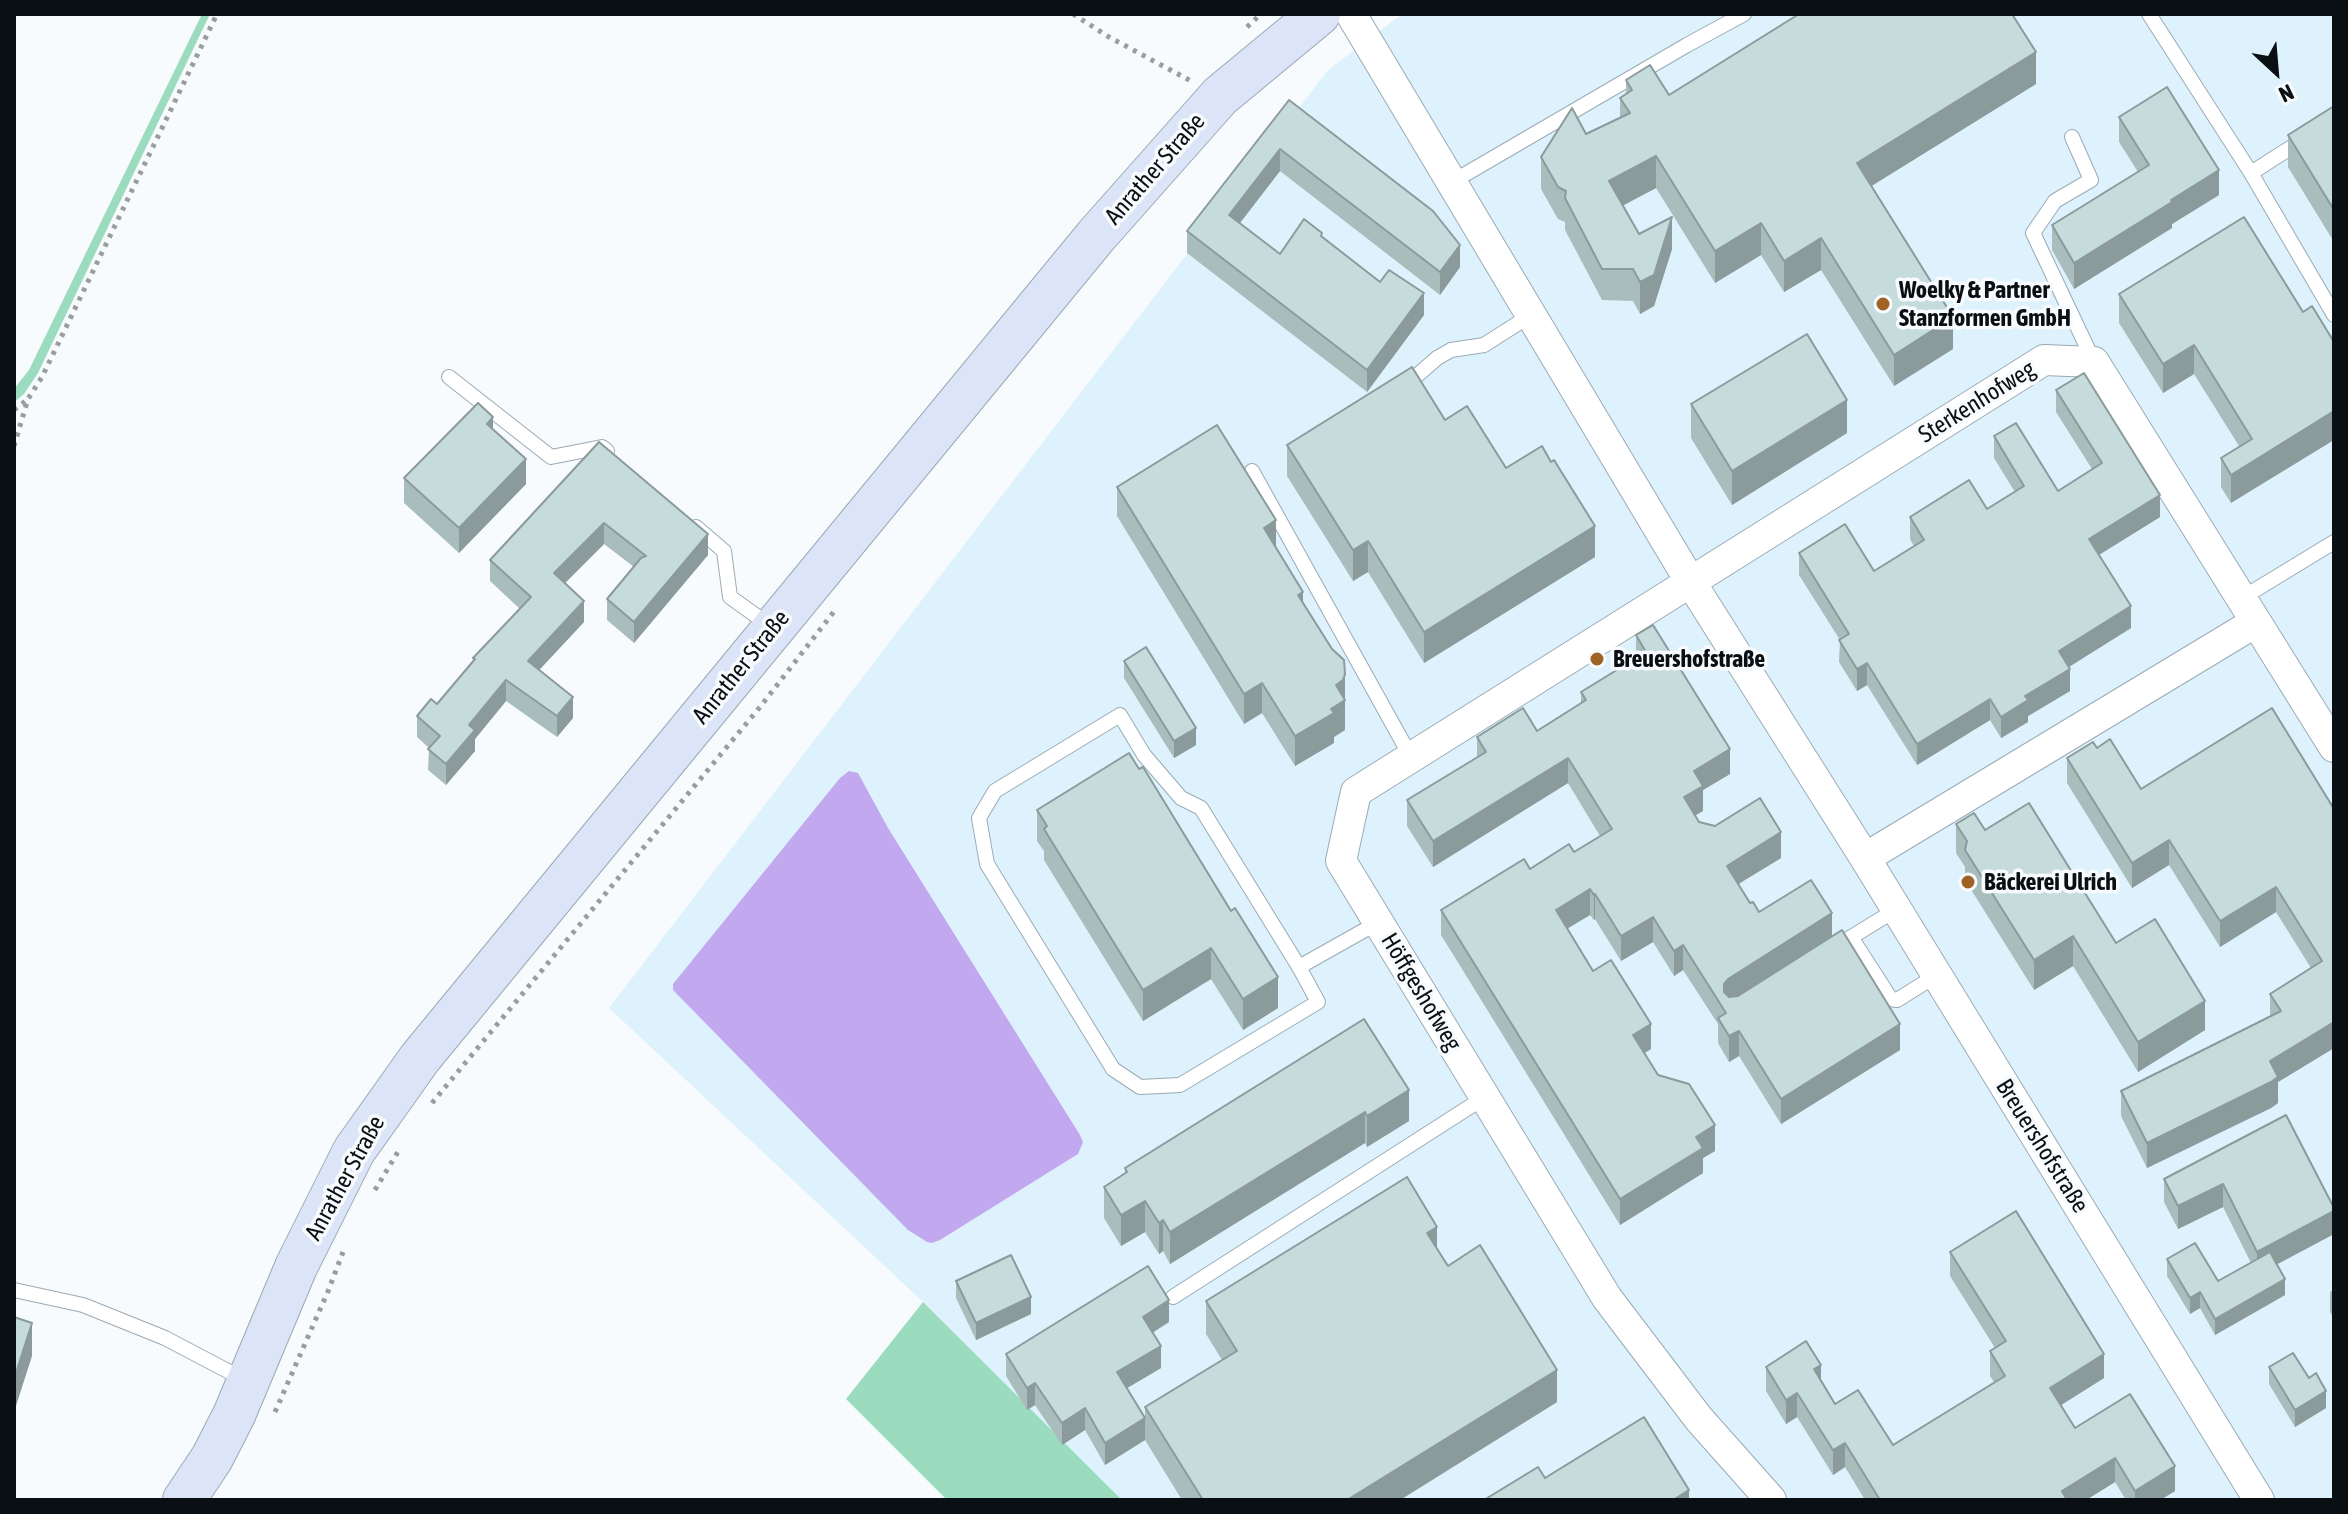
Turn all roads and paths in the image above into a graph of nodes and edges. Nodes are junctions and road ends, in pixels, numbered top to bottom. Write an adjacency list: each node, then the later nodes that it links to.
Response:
1 (217, 14): 17 (path)
2 (1073, 14): 7 (path)
3 (1319, 14): 7 (main road, Anrather Straße)
4 (1351, 14): 11 (street, Breuershofstraße)
5 (1744, 14): 11 (lane)
6 (2149, 14): 10 (lane)
7 (1220, 96): 27 (main road, Anrather Straße)
8 (2334, 120): 10 (lane)
9 (2072, 137): 14 (lane)
10 (2251, 173): 13 (lane)
11 (1452, 182): 12 (street, Breuershofstraße)
12 (1531, 315): 16 (lane); 24 (street, Breuershofstraße)
13 (2334, 315)
14 (2094, 362): 24 (street, Sterkenhofweg); 26 (street)
15 (449, 377): 20 (lane)
16 (1401, 390)
17 (28, 399): 18 (path); 19 (path)
18 (14, 410)
19 (14, 446)
20 (613, 457)
21 (1252, 471): 29 (lane)
22 (680, 513): 27 (lane)
23 (2334, 542): 26 (lane)
24 (1690, 581): 29 (street, Höffgeshofweg); 30 (street, Breuershofstraße)
25 (839, 604): 38 (path)
26 (2249, 610): 28 (street); 30 (street)
27 (774, 628): 44 (main road, Anrather Straße)
28 (2334, 747)
29 (1411, 757): 32 (street, Höffgeshofweg)
30 (1865, 858): 31 (street, Breuershofstraße)
31 (1897, 909): 33 (lane); 36 (street, Breuershofstraße)
32 (1379, 922): 35 (lane); 37 (street, Höffgeshofweg)
33 (1851, 937): 34 (lane); 36 (lane)
34 (1825, 954)
35 (1299, 967): 35 (lane)
36 (1937, 975): 48 (street, Breuershofstraße)
37 (1485, 1097): 43 (lane); 47 (street, Höffgeshofweg)
38 (429, 1108)
39 (404, 1142): 40 (path)
40 (371, 1197)
41 (346, 1245): 45 (path)
42 (14, 1290): 44 (lane)
43 (1173, 1297)
44 (248, 1382): 46 (main road, Anrather Straße)
45 (273, 1415)
46 (184, 1500)
47 (1771, 1500)
48 (2259, 1500)

